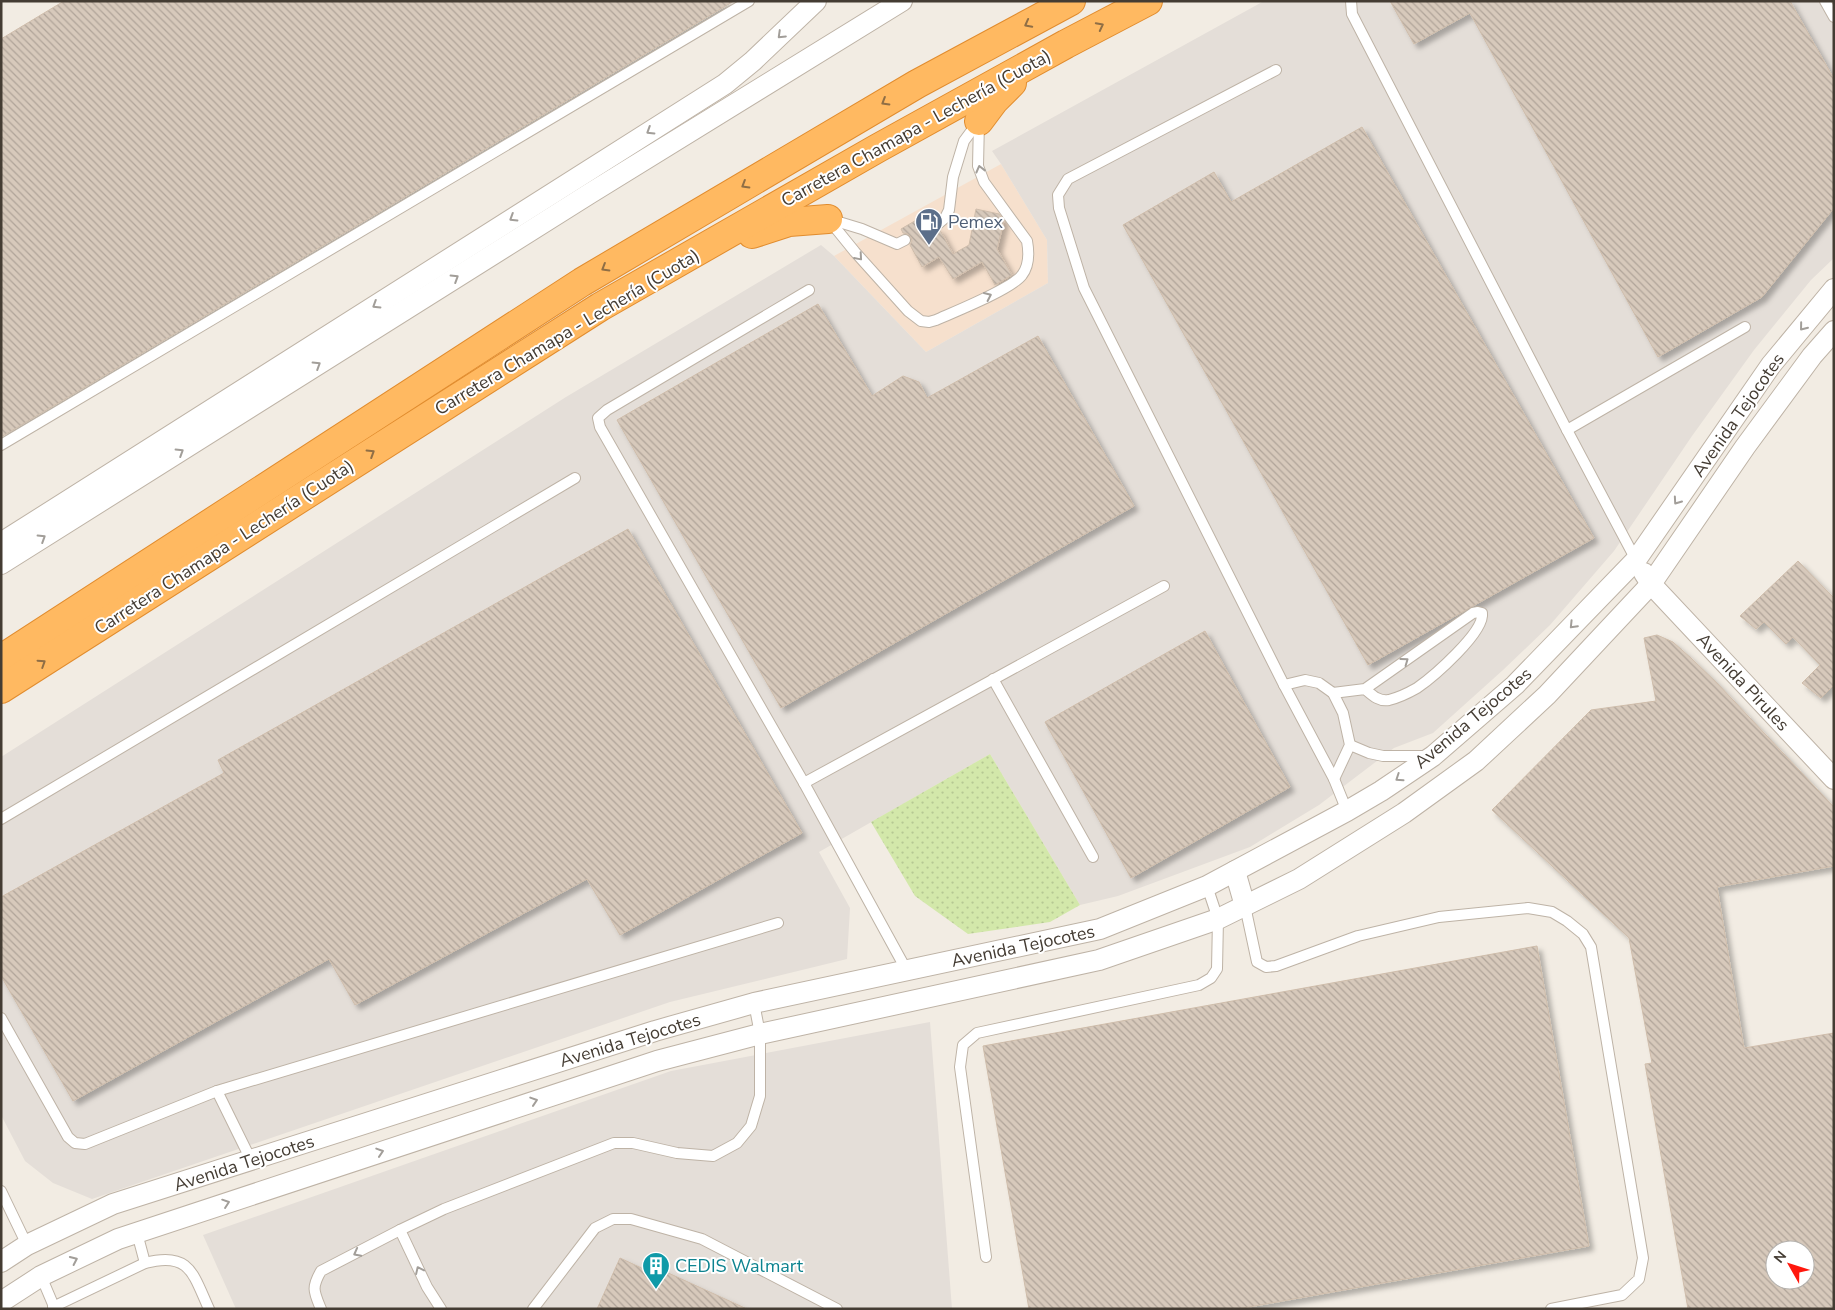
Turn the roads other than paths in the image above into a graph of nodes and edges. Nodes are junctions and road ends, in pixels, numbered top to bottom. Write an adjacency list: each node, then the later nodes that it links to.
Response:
1 (749, 1): 21 (lane)
2 (816, 1): 23 (street, one-way to 23)
3 (902, 1): 25 (street, one-way to 3)
4 (1071, 1): 28 (highway, Carretera Chamapa - Lechería (Cuota), one-way to 28)
5 (1148, 1): 9 (highway, Carretera Chamapa - Lechería (Cuota), one-way to 5)
6 (1351, 1): 20 (lane)
7 (1825, 1): 8 (lane)
8 (1834, 17)
9 (1066, 44): 11 (highway); 17 (highway, Carretera Chamapa - Lechería (Cuota))
10 (1276, 70): 30 (lane)
11 (979, 121): 12 (lane, one-way to 11); 13 (lane)
12 (828, 219): 14 (lane); 17 (highway)
13 (938, 224)
14 (905, 240)
15 (1834, 289): 24 (street, Avenida Tejocotes, one-way to 24)
16 (809, 290): 38 (lane)
17 (600, 307): 31 (highway, Carretera Chamapa - Lechería (Cuota), one-way to 17)
18 (1745, 327): 20 (lane)
19 (1834, 331): 26 (street, Avenida Tejocotes)
20 (1567, 430): 24 (lane)
21 (1, 445)
22 (574, 478): 40 (lane)
23 (1, 543)
24 (1636, 560): 26 (street, Avenida Pirules); 35 (street, Avenida Tejocotes, one-way to 35)
25 (1, 564)
26 (1652, 584): 37 (street, Avenida Pirules); 44 (street, Avenida Tejocotes)
27 (1164, 586): 29 (lane)
28 (1, 659)
29 (993, 679): 38 (lane); 41 (lane)
30 (1284, 685): 33 (lane); 36 (lane)
31 (1, 689)
32 (1365, 689): 32 (lane, one-way to 32); 33 (lane)
33 (1333, 692): 34 (lane)
34 (1350, 745): 35 (lane); 36 (lane)
35 (1433, 756): 39 (street, Avenida Tejocotes, one-way to 39)
36 (1334, 779): 39 (lane)
37 (1834, 779)
38 (804, 782): 47 (lane)
39 (1347, 811): 42 (street, Avenida Tejocotes)
40 (1, 819)
41 (1093, 857)
42 (1235, 871): 43 (street, Avenida Tejocotes); 44 (street)
43 (1207, 886): 45 (lane); 47 (street, Avenida Tejocotes)
44 (1245, 906): 45 (street, Avenida Tejocotes); 68 (lane)
45 (1218, 919): 50 (street, Avenida Tejocotes); 57 (lane)
46 (778, 923): 51 (lane)
47 (907, 971): 48 (street, Avenida Tejocotes)
48 (754, 1003): 50 (lane); 52 (street, Avenida Tejocotes)
49 (1, 1018): 51 (lane)
50 (760, 1034): 54 (lane); 55 (street, Avenida Tejocotes, one-way to 50)
51 (217, 1091): 52 (lane)
52 (251, 1160): 56 (street, Avenida Tejocotes)
53 (1, 1191): 56 (lane)
54 (400, 1230): 64 (lane, one-way to 64); 65 (lane, one-way to 54)
55 (137, 1233): 59 (lane); 60 (street, Avenida Tejocotes, one-way to 55)
56 (27, 1245): 58 (street, Avenida Tejocotes)
57 (986, 1257)
58 (1, 1262)
59 (145, 1263): 62 (lane); 63 (lane)
60 (41, 1276): 61 (street, Avenida Tejocotes); 62 (lane)
61 (1, 1302)
62 (54, 1308)
63 (209, 1309)
64 (321, 1309)
65 (441, 1309)
66 (533, 1309): 67 (lane)
67 (837, 1309)
68 (1551, 1309)

